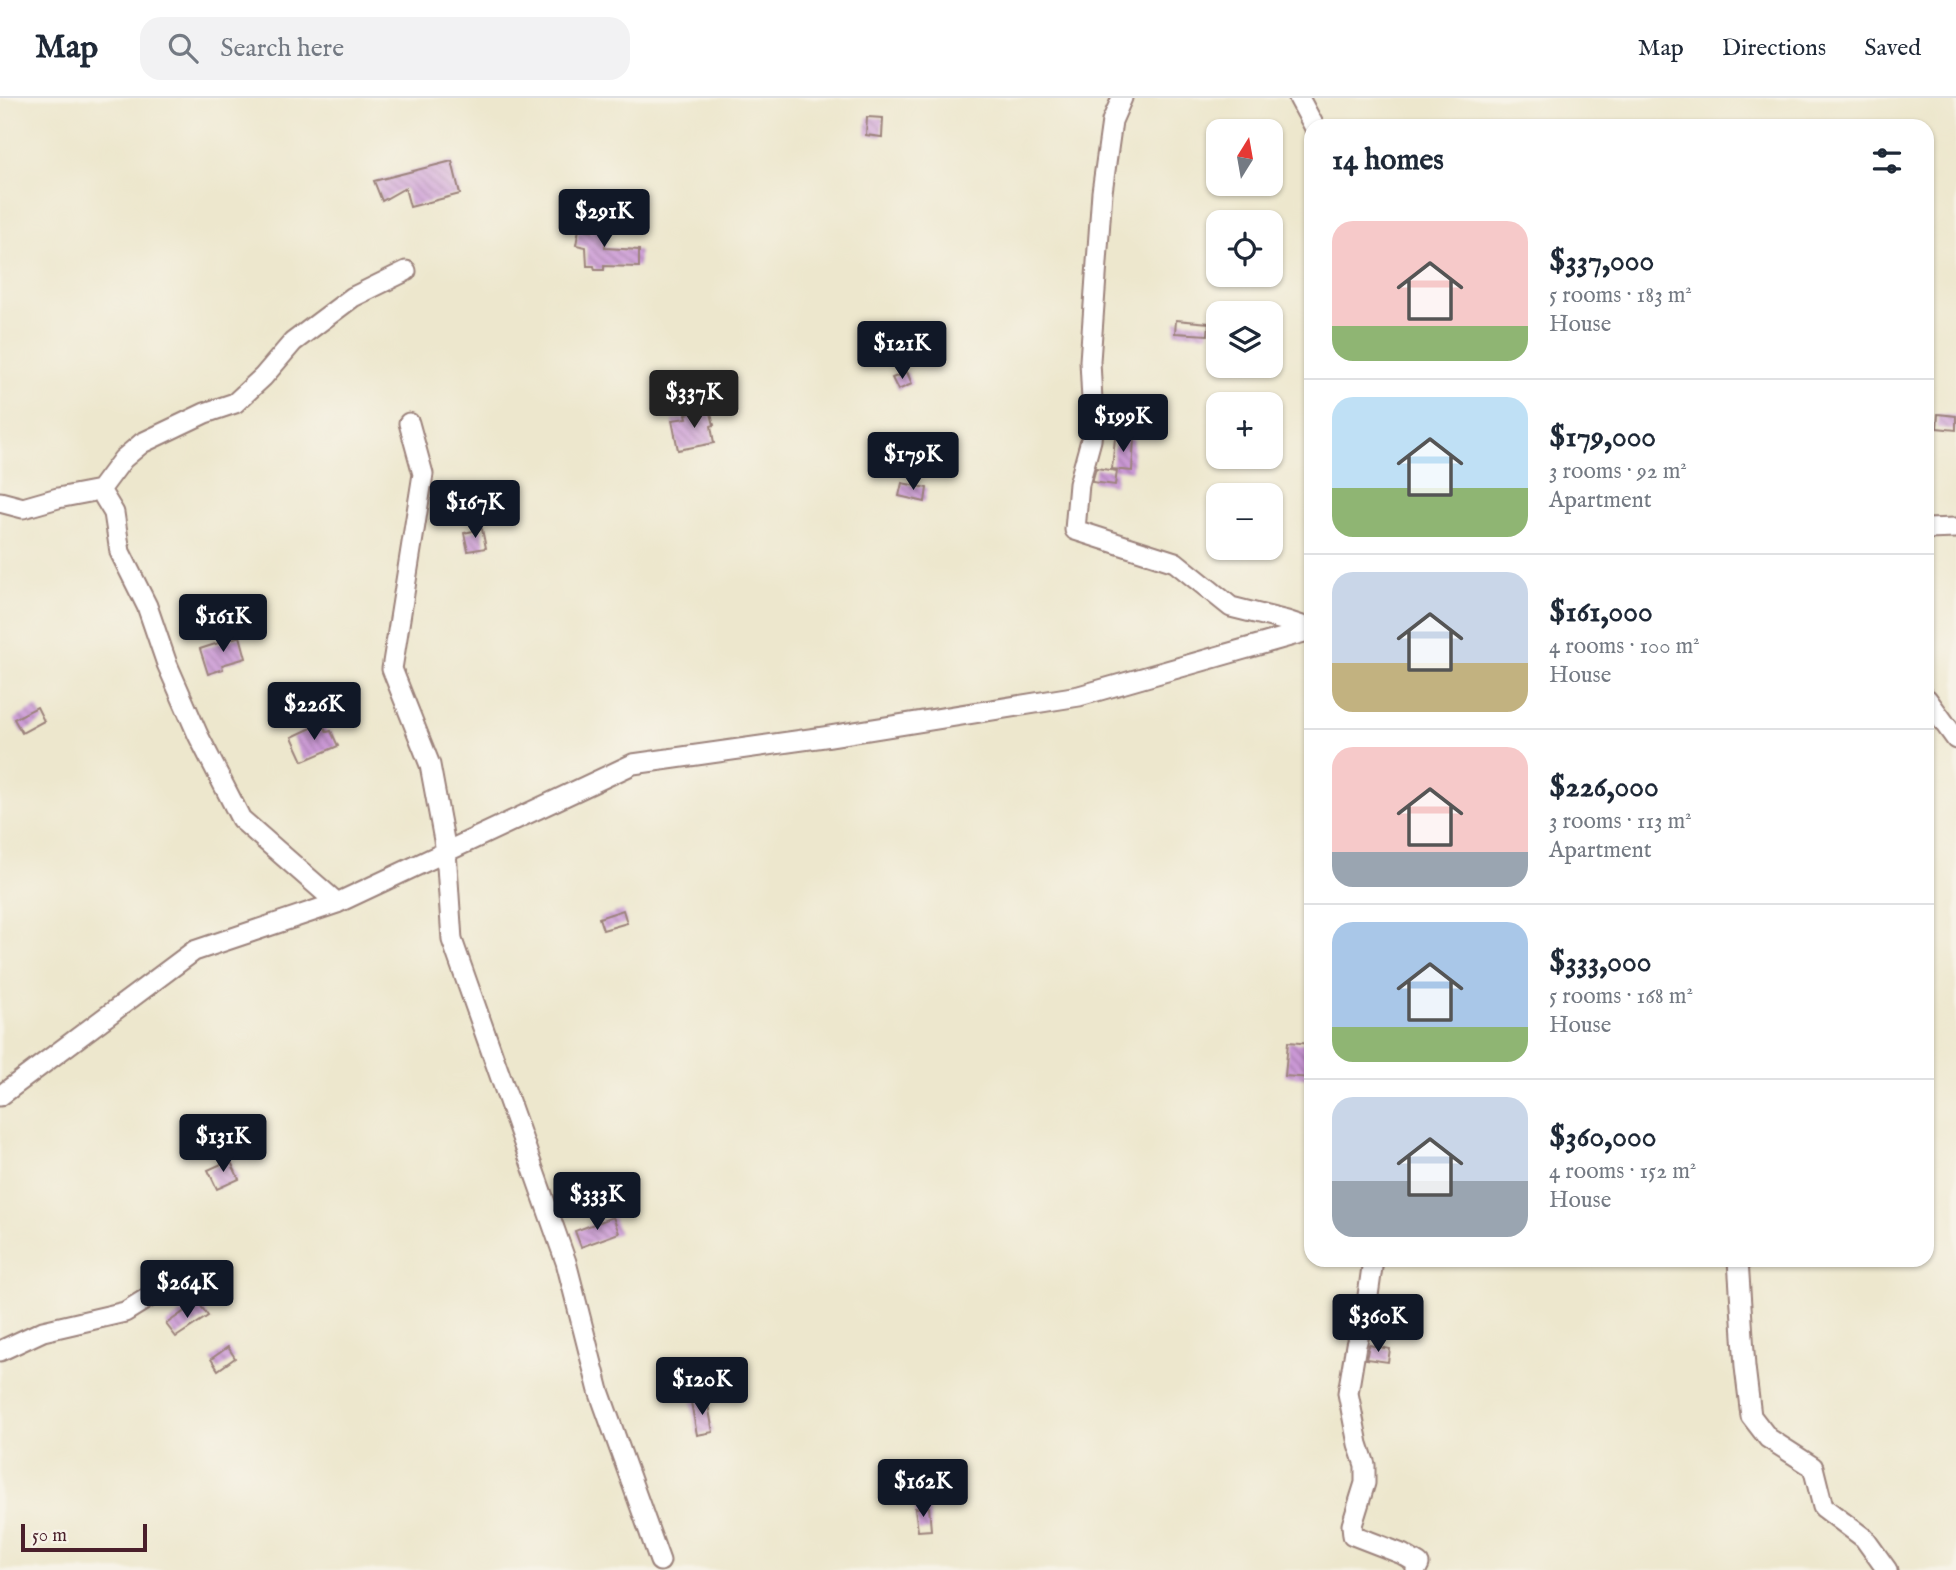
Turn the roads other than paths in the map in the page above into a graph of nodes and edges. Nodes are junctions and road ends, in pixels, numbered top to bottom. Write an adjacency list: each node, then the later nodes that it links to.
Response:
1 (1122, 98): 10 (street)
2 (1299, 98): 3 (street)
3 (1310, 119)
4 (406, 271): 6 (street)
5 (409, 423): 14 (street)
6 (100, 490): 7 (street); 15 (street)
7 (0, 502)
8 (1956, 528): 9 (street)
9 (1934, 529)
10 (1304, 627)
11 (1304, 632): 14 (street)
12 (1934, 709): 13 (street)
13 (1956, 739)
14 (446, 851): 15 (street); 21 (street)
15 (337, 903): 16 (street)
16 (0, 1096)
17 (1372, 1267): 22 (street)
18 (1738, 1267): 23 (street)
19 (154, 1294): 20 (street)
20 (0, 1351)
21 (660, 1561)
22 (1416, 1570)
23 (1887, 1570)

